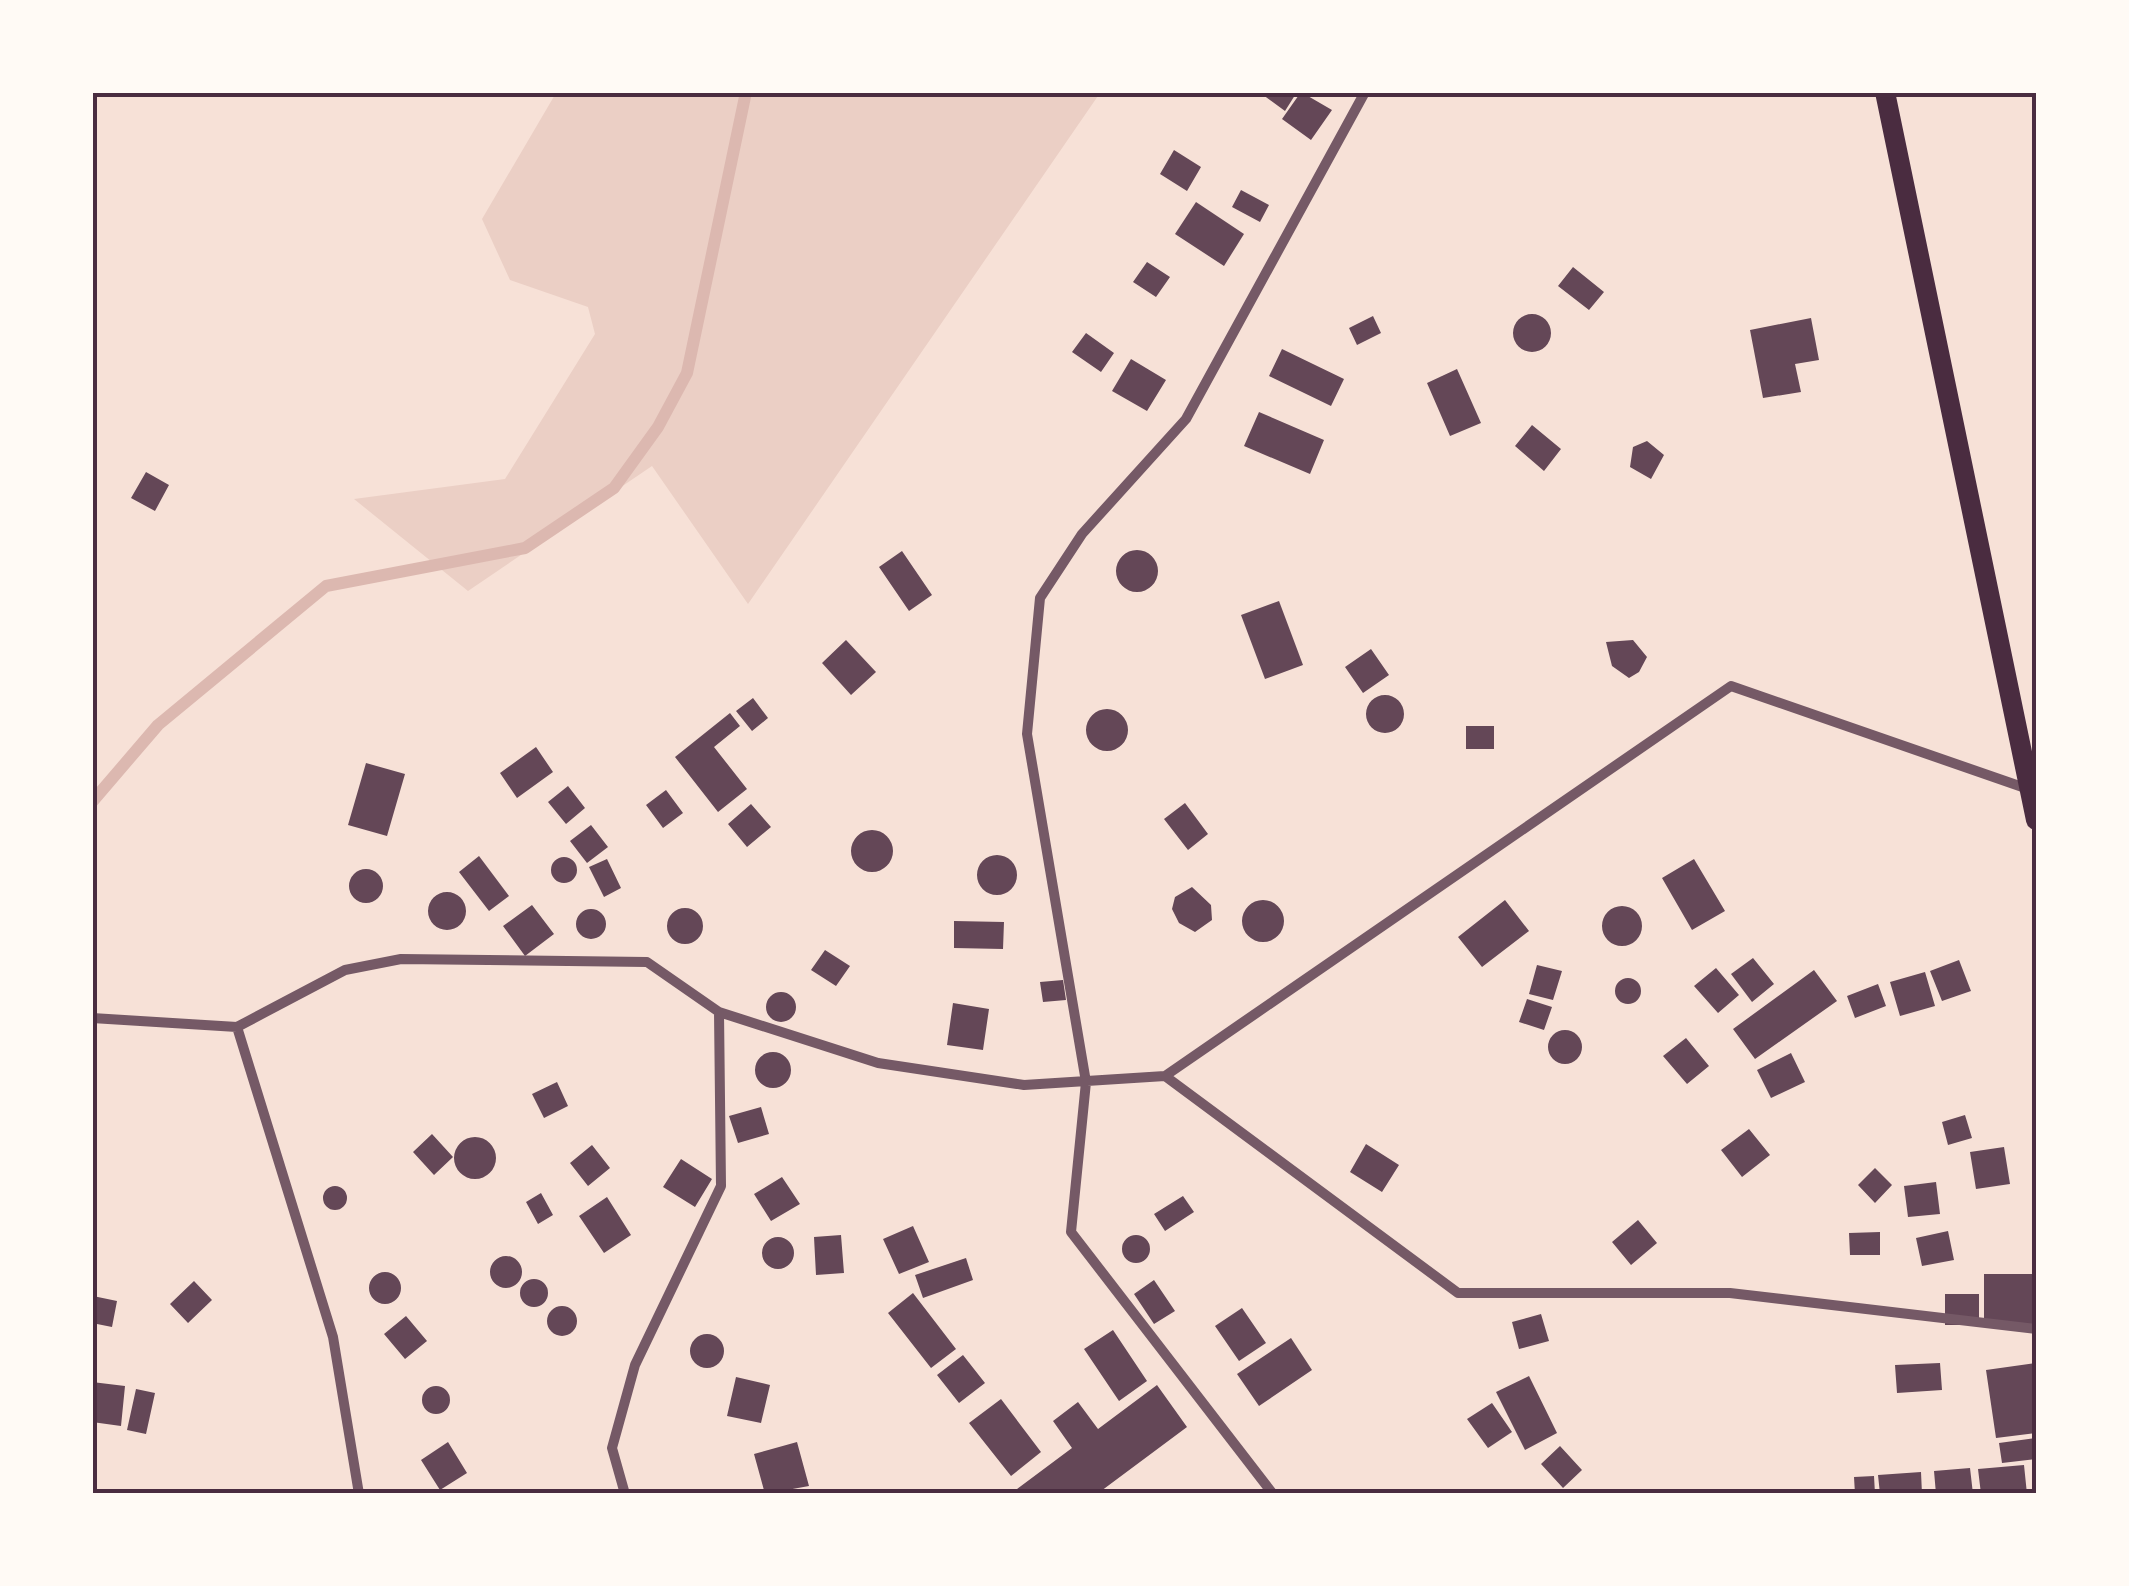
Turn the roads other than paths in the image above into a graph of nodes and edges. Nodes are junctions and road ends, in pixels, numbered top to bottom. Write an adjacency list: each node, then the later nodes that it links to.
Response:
1 (1364, 92): 9 (street)
2 (1886, 92): 3 (main road)
3 (2033, 791): 4 (main road); 8 (street)
4 (2036, 820)
5 (719, 1012): 7 (street); 9 (street); 12 (street)
6 (92, 1018): 7 (street)
7 (237, 1027): 11 (street)
8 (1165, 1076): 9 (street); 10 (street)
9 (1086, 1082): 13 (street)
10 (2036, 1329)
11 (359, 1494)
12 (624, 1494)
13 (1273, 1494)

